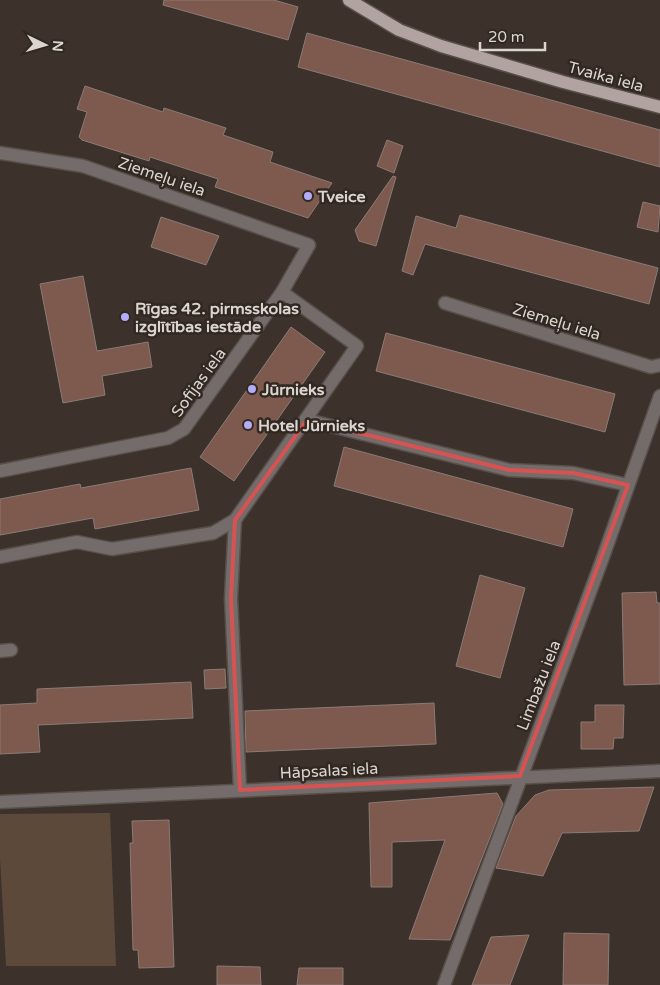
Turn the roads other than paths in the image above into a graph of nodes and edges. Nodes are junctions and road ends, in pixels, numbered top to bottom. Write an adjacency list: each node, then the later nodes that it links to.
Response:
1 (349, 0): 2 (main road, Tvaika iela)
2 (660, 107)
3 (0, 153): 4 (street, Ziemeļu iela)
4 (309, 245): 5 (street, Sofijas iela)
5 (282, 292): 9 (street); 10 (street, Sofijas iela)
6 (445, 303): 7 (street, Ziemeļu iela)
7 (660, 366)
8 (660, 396): 11 (street, Limbažu iela)
9 (307, 420): 11 (street); 12 (street)
10 (0, 471)
11 (628, 485): 15 (street, Limbažu iela)
12 (235, 520): 13 (street); 16 (street)
13 (0, 557)
14 (660, 772): 15 (street, Hāpsalas iela)
15 (520, 776): 16 (street, Hāpsalas iela); 18 (street, Limbažu iela)
16 (240, 790): 17 (street, Hāpsalas iela)
17 (0, 802)
18 (444, 985)

